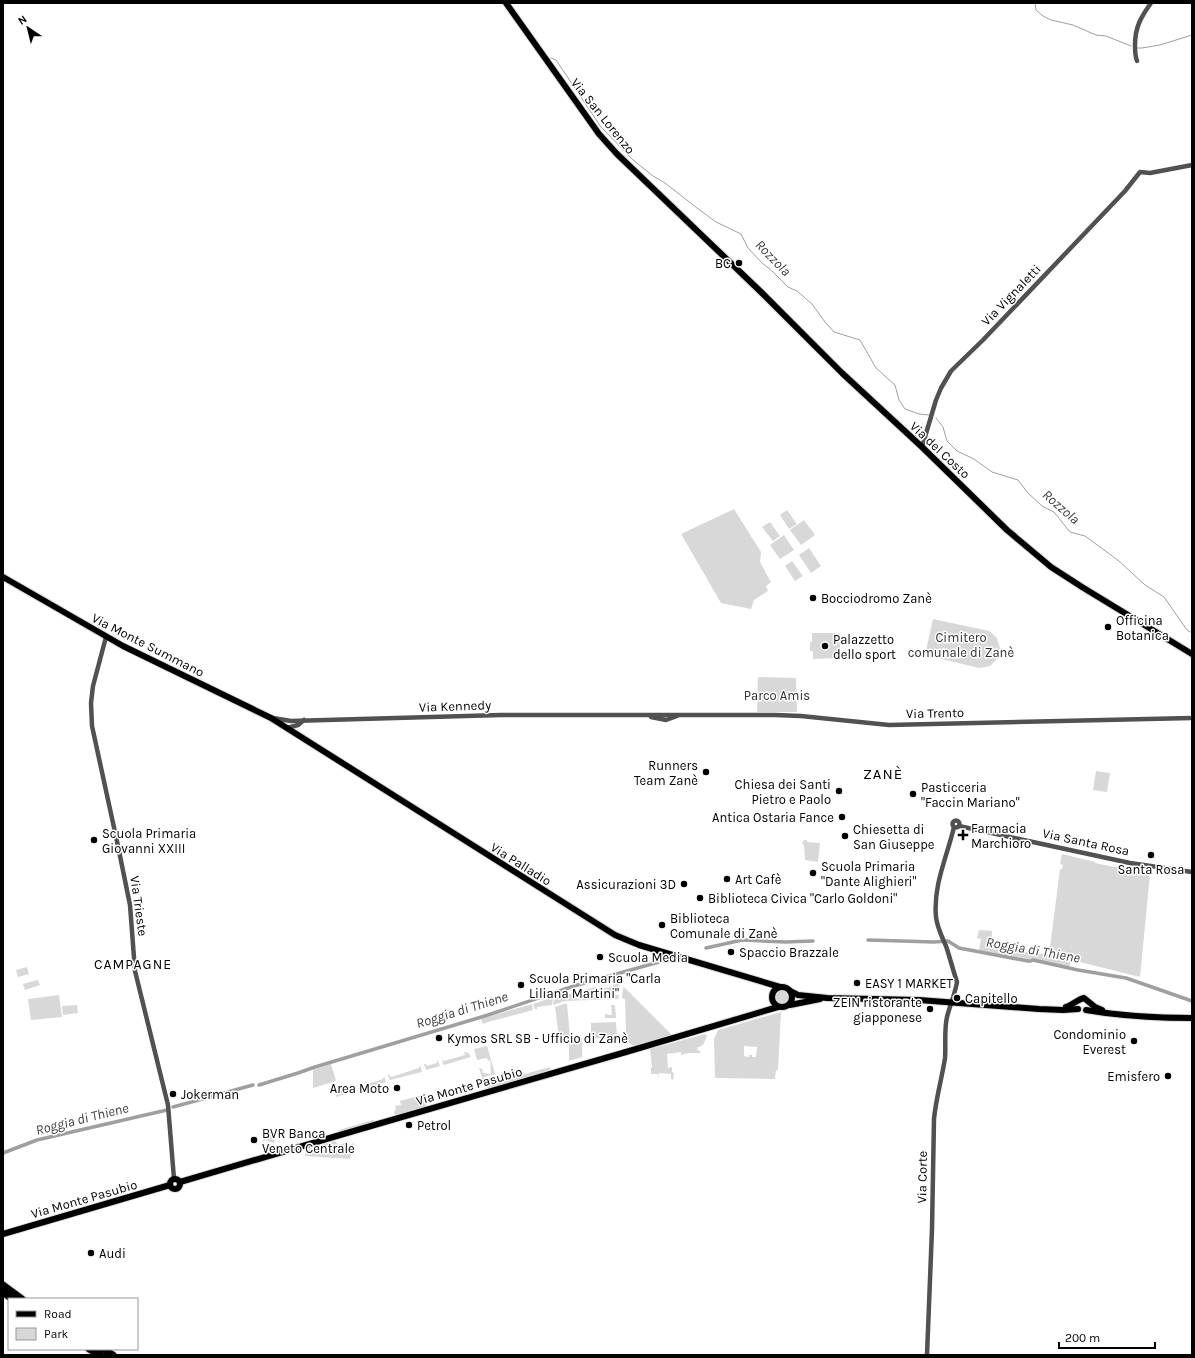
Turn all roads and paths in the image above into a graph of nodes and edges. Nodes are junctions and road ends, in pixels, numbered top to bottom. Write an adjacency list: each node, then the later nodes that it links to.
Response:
1 (506, 3): 5 (main road, Via San Lorenzo)
2 (1151, 3): 3 (street)
3 (1136, 61)
4 (1192, 165): 6 (street, Via Vignaletti)
5 (697, 230): 6 (main road, Via del Costo)
6 (922, 447): 9 (main road, Via del Costo)
7 (3, 577): 8 (main road, Via Monte Summano)
8 (106, 637): 11 (main road, Via Monte Summano); 38 (street, Via Trieste)
9 (1192, 654)
10 (661, 717): 12 (street, Via Trento); 13 (street, Via Kennedy)
11 (271, 718): 14 (street, Via Kennedy); 16 (main road, Via Monte Summano)
12 (1192, 718)
13 (304, 720): 14 (street, Via Kennedy); 15 (street)
14 (290, 721): 16 (street)
15 (298, 725): 16 (street); 17 (street)
16 (287, 728): 17 (main road, Via Palladio)
17 (299, 735): 20 (main road, Via Palladio)
18 (957, 825): 19 (street, Via Santa Rosa); 27 (street, Via Corte)
19 (1192, 872)
20 (761, 981): 21 (main road, Via Palladio); 24 (main road)
21 (780, 987): 22 (main road); 24 (main road)
22 (790, 991): 23 (main road); 30 (main road)
23 (803, 996): 25 (main road); 29 (main road)
24 (772, 997): 31 (main road); 35 (main road)
25 (817, 999): 27 (main road); 29 (main road)
26 (1077, 1001): 28 (main road); 32 (main road); 33 (main road)
27 (952, 1002): 32 (main road); 46 (street, Via Corte)
28 (1088, 1002): 34 (main road); 36 (main road)
29 (801, 1003): 30 (main road)
30 (790, 1005): 31 (main road)
31 (778, 1007): 35 (main road, Via Monte Pasubio)
32 (1059, 1009): 33 (main road)
33 (1078, 1009): 34 (main road)
34 (1086, 1010): 36 (main road)
35 (765, 1011): 39 (main road, Via Monte Pasubio)
36 (1110, 1014): 37 (main road)
37 (1192, 1018)
38 (174, 1179): 39 (main road); 40 (main road)
39 (180, 1182): 40 (main road, Via Monte Pasubio)
40 (170, 1185): 41 (main road, Via Monte Pasubio)
41 (3, 1234)
42 (3, 1285): 43 (highway)
43 (21, 1298)
44 (104, 1350): 45 (highway)
45 (113, 1355)
46 (927, 1355)

